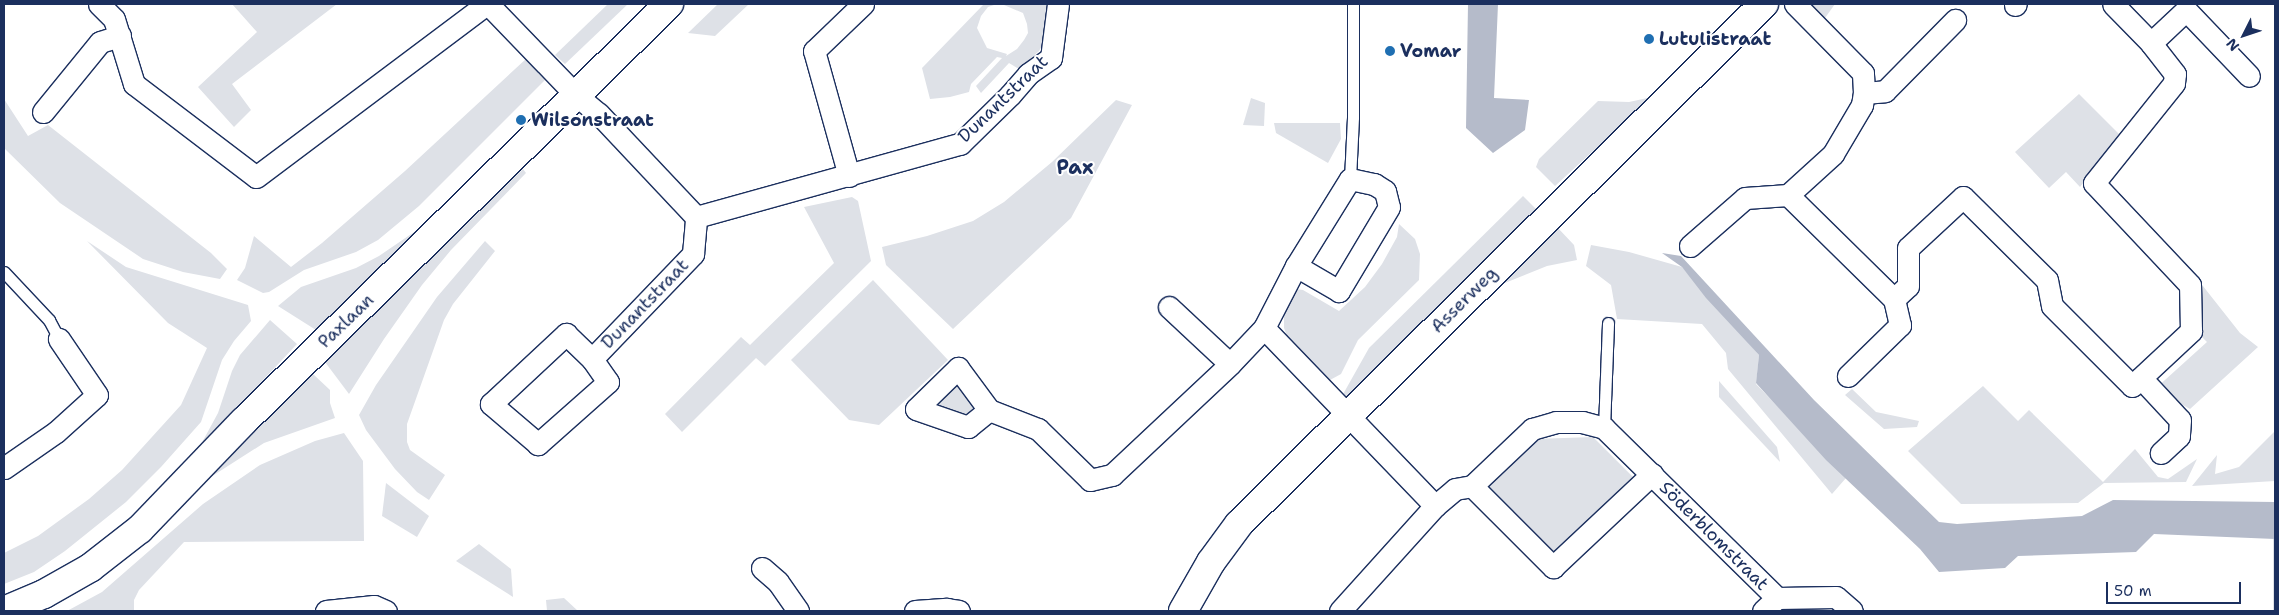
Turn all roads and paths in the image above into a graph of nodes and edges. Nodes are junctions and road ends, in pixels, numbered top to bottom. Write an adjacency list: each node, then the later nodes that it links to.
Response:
1 (99, 4): 11 (street)
2 (487, 4): 11 (street); 15 (street)
3 (669, 4): 15 (street, Paxlaan)
4 (862, 4): 17 (street)
5 (1058, 4): 17 (street, Dunantstraat)
6 (1353, 4): 18 (lane)
7 (1764, 4): 34 (street, Asserweg)
8 (1795, 4): 14 (street)
9 (2113, 4): 12 (street)
10 (1956, 20): 14 (street)
11 (120, 36): 16 (street)
12 (2151, 42): 13 (street); 32 (street)
13 (2249, 76)
14 (1864, 93): 19 (street)
15 (576, 95): 20 (street); 43 (street, Paxlaan)
16 (43, 112)
17 (849, 176): 20 (street, Dunantstraat)
18 (1350, 179): 22 (street); 22 (street)
19 (1788, 195): 21 (street); 24 (street)
20 (696, 217): 29 (street, Dunantstraat)
21 (1690, 246)
22 (1296, 266): 27 (street)
23 (4, 272): 28 (lane)
24 (1894, 299): 31 (street); 32 (street)
25 (1170, 307): 30 (street)
26 (1608, 322): 35 (lane)
27 (1264, 328): 30 (street); 34 (street)
28 (59, 339): 37 (street)
29 (592, 359): 29 (street, Dunantstraat)
30 (1230, 364): 33 (street)
31 (1848, 376)
32 (2136, 382): 36 (street)
33 (989, 410)
34 (1347, 415): 40 (street); 49 (street, Asserweg)
35 (1604, 428): 38 (street, Söderblomstraat); 39 (street, Söderblomstraat)
36 (2161, 453)
37 (4, 468)
38 (1652, 474): 39 (street, Söderblomstraat); 42 (street, Söderblomstraat)
39 (1472, 486): 40 (street, Söderblomstraat)
40 (1435, 506): 50 (street, Söderblomstraat)
41 (762, 568): 46 (street)
42 (1770, 604): 51 (street, Söderblomstraat)
43 (4, 611)
44 (326, 611): 45 (street)
45 (386, 611)
46 (798, 611)
47 (915, 611): 48 (street)
48 (959, 611)
49 (1183, 611)
50 (1340, 611)
51 (1852, 611)

